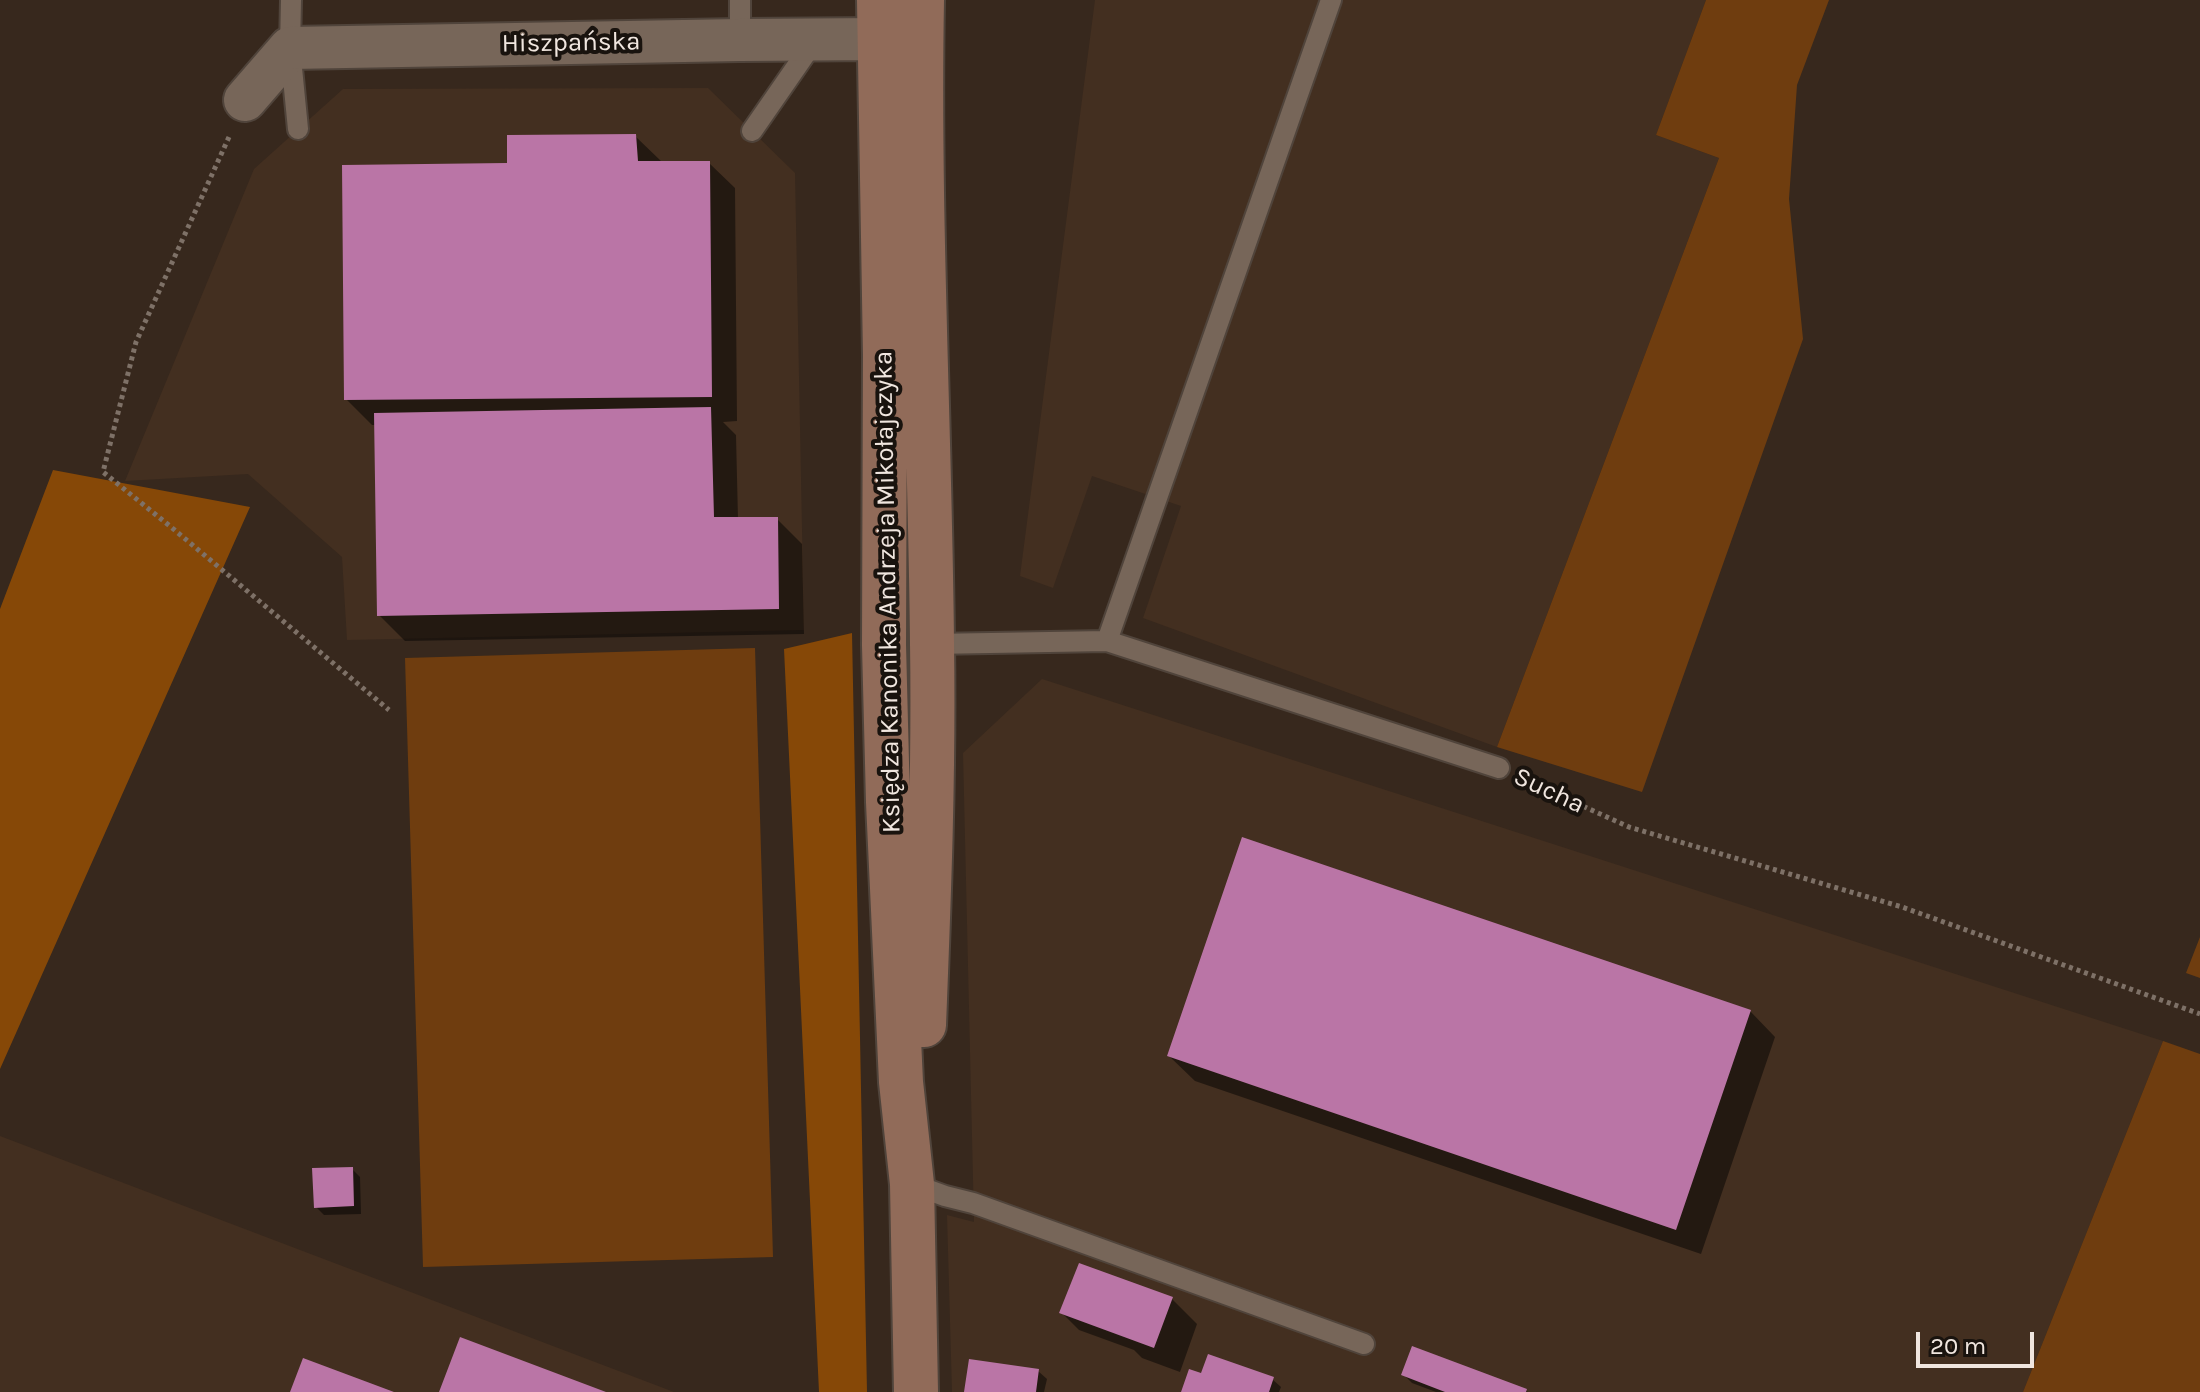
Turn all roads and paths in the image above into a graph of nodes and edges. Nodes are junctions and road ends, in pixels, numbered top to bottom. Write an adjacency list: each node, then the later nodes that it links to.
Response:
1 (291, 0): 6 (lane)
2 (1331, 0): 10 (lane)
3 (740, 20): 5 (street, Hiszpańska); 6 (street, Hiszpańska)
4 (901, 20): 5 (street, Hiszpańska); 11 (main road, Księdza Kanonika Andrzeja Mikołajczyka); 12 (main road, Księdza Kanonika Andrzeja Mikołajczyka)
5 (815, 40): 9 (lane)
6 (290, 48): 7 (street); 8 (lane)
7 (245, 100): 13 (path)
8 (298, 129)
9 (752, 131)
10 (1107, 641): 11 (lane, Sucha); 14 (lane, Sucha)
11 (932, 644): 12 (street, Sucha); 16 (main road, Księdza Kanonika Andrzeja Mikołajczyka)
12 (884, 645): 16 (main road, Księdza Kanonika Andrzeja Mikołajczyka)
13 (389, 710)
14 (1499, 768): 15 (path, Sucha)
15 (2200, 1014)
16 (912, 1184): 17 (lane); 18 (main road, Księdza Kanonika Andrzeja Mikołajczyka)
17 (1364, 1344)
18 (916, 1392)

